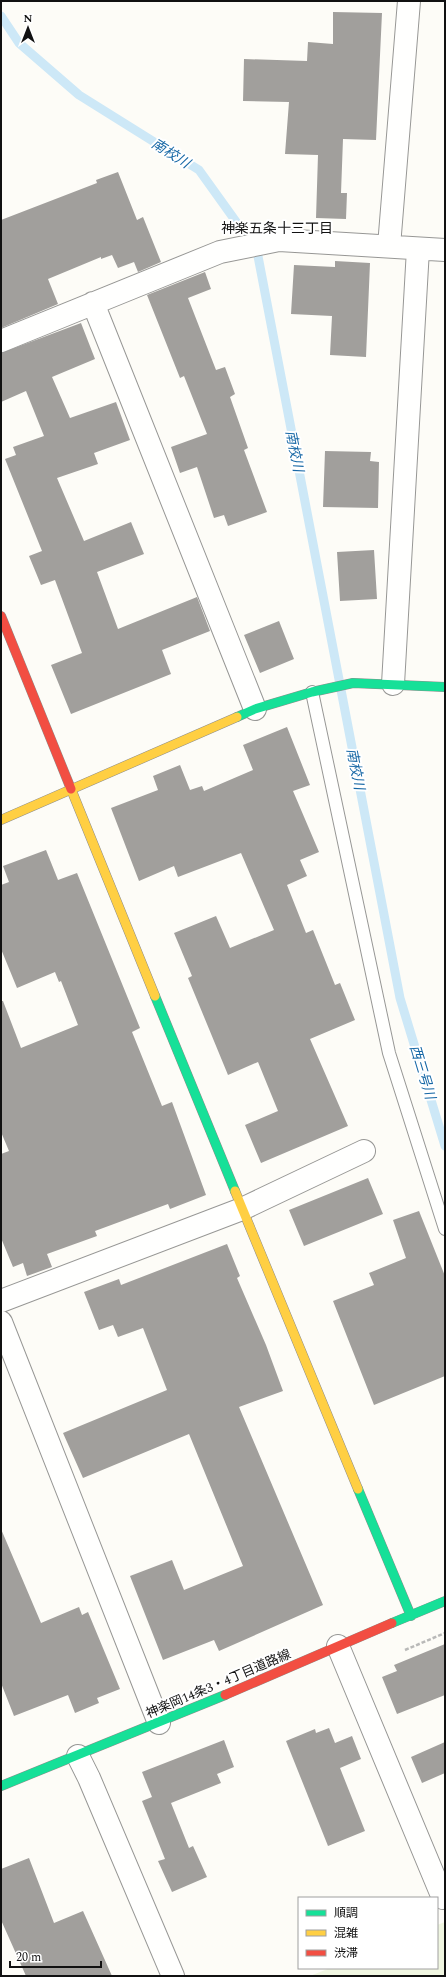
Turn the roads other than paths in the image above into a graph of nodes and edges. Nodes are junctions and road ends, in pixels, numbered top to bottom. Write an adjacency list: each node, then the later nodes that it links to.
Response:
1 (409, 1): 2 (street)
2 (389, 246): 3 (street); 5 (street)
3 (418, 249): 4 (street); 8 (street)
4 (445, 250)
5 (93, 304): 6 (street); 11 (street)
6 (1, 341)
7 (1, 616): 12 (street)
8 (393, 684): 9 (street); 10 (street)
9 (445, 687)
10 (317, 691): 11 (street); 16 (lane)
11 (255, 709): 12 (street)
12 (72, 790): 13 (street); 15 (street)
13 (1, 820)
14 (364, 1151): 15 (street)
15 (242, 1209): 17 (street); 20 (street)
16 (445, 1229)
17 (1, 1301)
18 (1, 1322): 22 (street)
19 (445, 1601): 20 (street, 神楽岡14条3・4丁目道路線)
20 (411, 1616): 21 (street, 神楽岡14条3・4丁目道路線)
21 (338, 1646): 22 (street, 神楽岡14条3・4丁目道路線); 25 (street)
22 (159, 1723): 23 (street, 神楽岡14条3・4丁目道路線)
23 (78, 1756): 24 (street, 神楽岡14条3・4丁目道路線); 26 (street)
24 (1, 1786)
25 (443, 1898)
26 (173, 1976)

